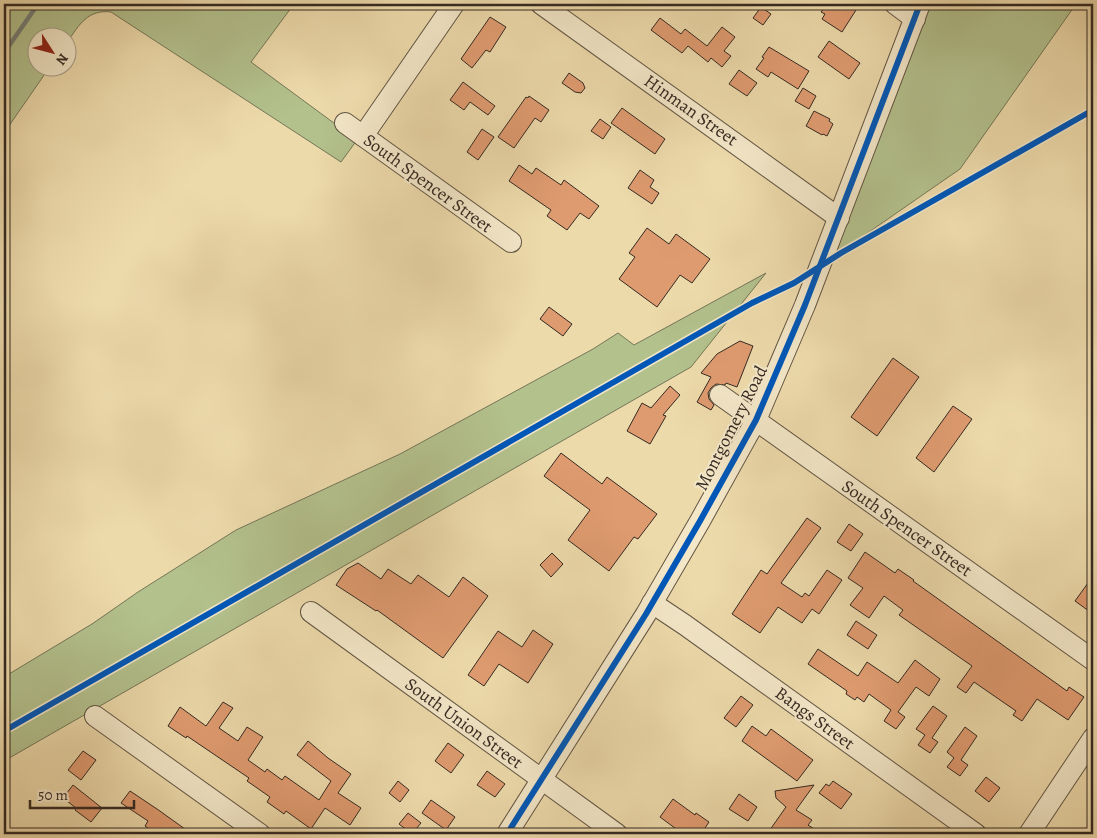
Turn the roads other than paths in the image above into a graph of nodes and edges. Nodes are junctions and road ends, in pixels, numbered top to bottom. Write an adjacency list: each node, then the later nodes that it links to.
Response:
1 (454, 4): 6 (street)
2 (541, 4): 7 (street, Hinman Street)
3 (895, 4): 4 (street)
4 (918, 11): 7 (street, Montgomery Road)
5 (346, 123): 6 (street, South Spencer Street)
6 (363, 136): 8 (street, South Spencer Street)
7 (839, 218): 10 (street, Montgomery Road)
8 (511, 242)
9 (720, 395): 10 (street, South Spencer Street)
10 (756, 420): 11 (street, Montgomery Road); 13 (street, South Spencer Street)
11 (652, 604): 16 (street, Montgomery Road); 20 (street, Bangs Street)
12 (311, 612): 16 (street, South Union Street)
13 (1093, 660)
14 (95, 716): 17 (street)
15 (1093, 738): 21 (street)
16 (541, 779): 18 (street, Montgomery Road); 19 (street, South Union Street)
17 (260, 834)
18 (507, 834)
19 (617, 834)
20 (976, 834)
21 (1029, 834)

